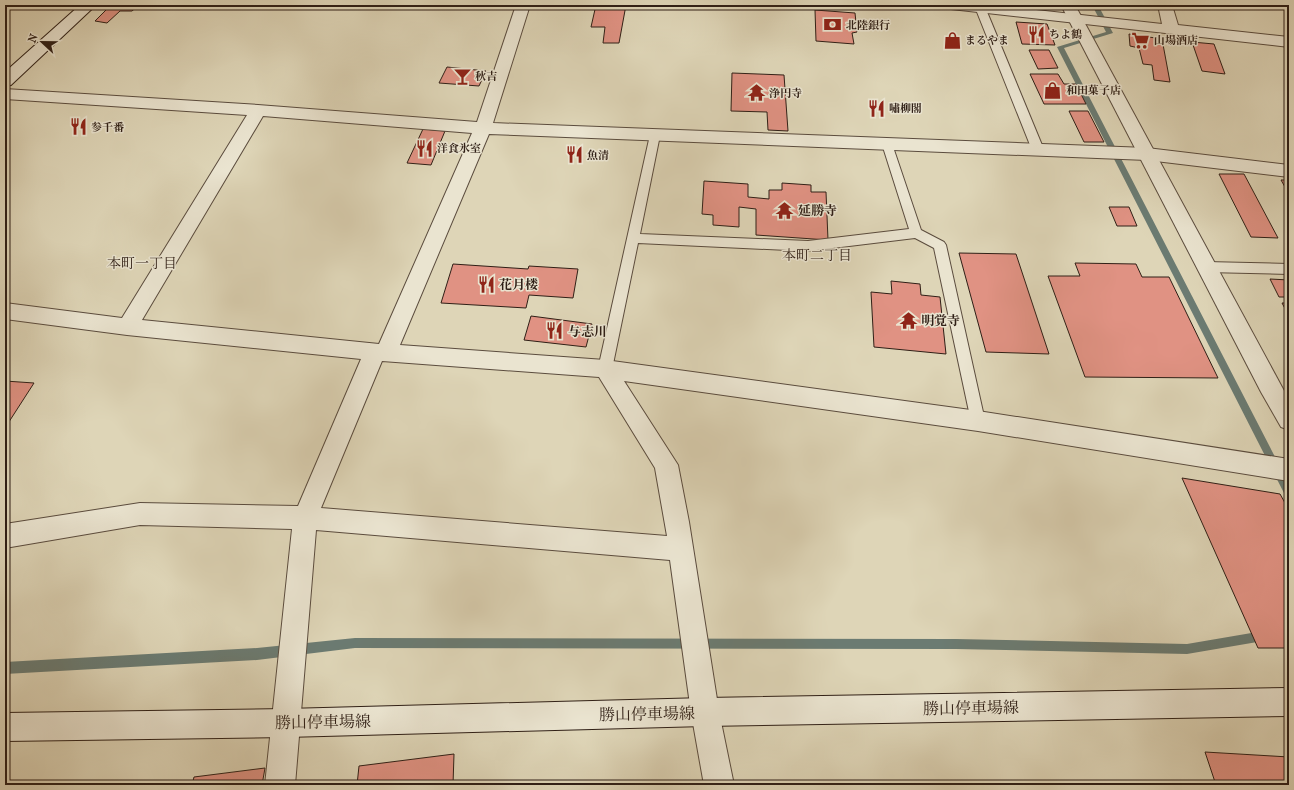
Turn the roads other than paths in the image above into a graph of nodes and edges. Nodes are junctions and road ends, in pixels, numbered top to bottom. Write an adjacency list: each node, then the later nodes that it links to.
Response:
1 (89, 5): 10 (street)
2 (523, 5): 13 (street)
3 (951, 5): 4 (street)
4 (964, 5): 6 (street)
5 (1165, 5): 8 (street)
6 (980, 7): 7 (street); 16 (lane)
7 (1072, 11): 8 (street); 17 (street)
8 (1171, 28): 9 (street)
9 (1289, 42)
10 (5, 81)
11 (5, 94): 12 (street)
12 (258, 110): 13 (street); 24 (street)
13 (483, 128): 14 (street); 25 (street)
14 (655, 135): 15 (street); 20 (lane)
15 (887, 144): 16 (street); 19 (lane)
16 (1038, 150): 17 (street)
17 (1147, 154): 18 (street); 21 (street)
18 (1289, 171)
19 (916, 233): 20 (lane); 28 (lane)
20 (633, 238): 26 (lane)
21 (1206, 267): 22 (lane); 27 (street)
22 (1289, 269)
23 (5, 311): 24 (street)
24 (127, 327): 25 (street)
25 (381, 352): 26 (street); 30 (street)
26 (605, 369): 28 (street); 32 (street)
27 (1289, 420)
28 (978, 421): 29 (street)
29 (1289, 470)
30 (305, 518): 31 (street); 32 (street); 35 (street)
31 (5, 536)
32 (681, 549): 34 (street)
33 (1289, 702): 34 (street, 勝山停車場線)
34 (705, 712): 35 (street, 勝山停車場線); 38 (street)
35 (286, 723): 36 (street, 勝山停車場線); 37 (street)
36 (5, 727)
37 (280, 785)
38 (719, 785)

